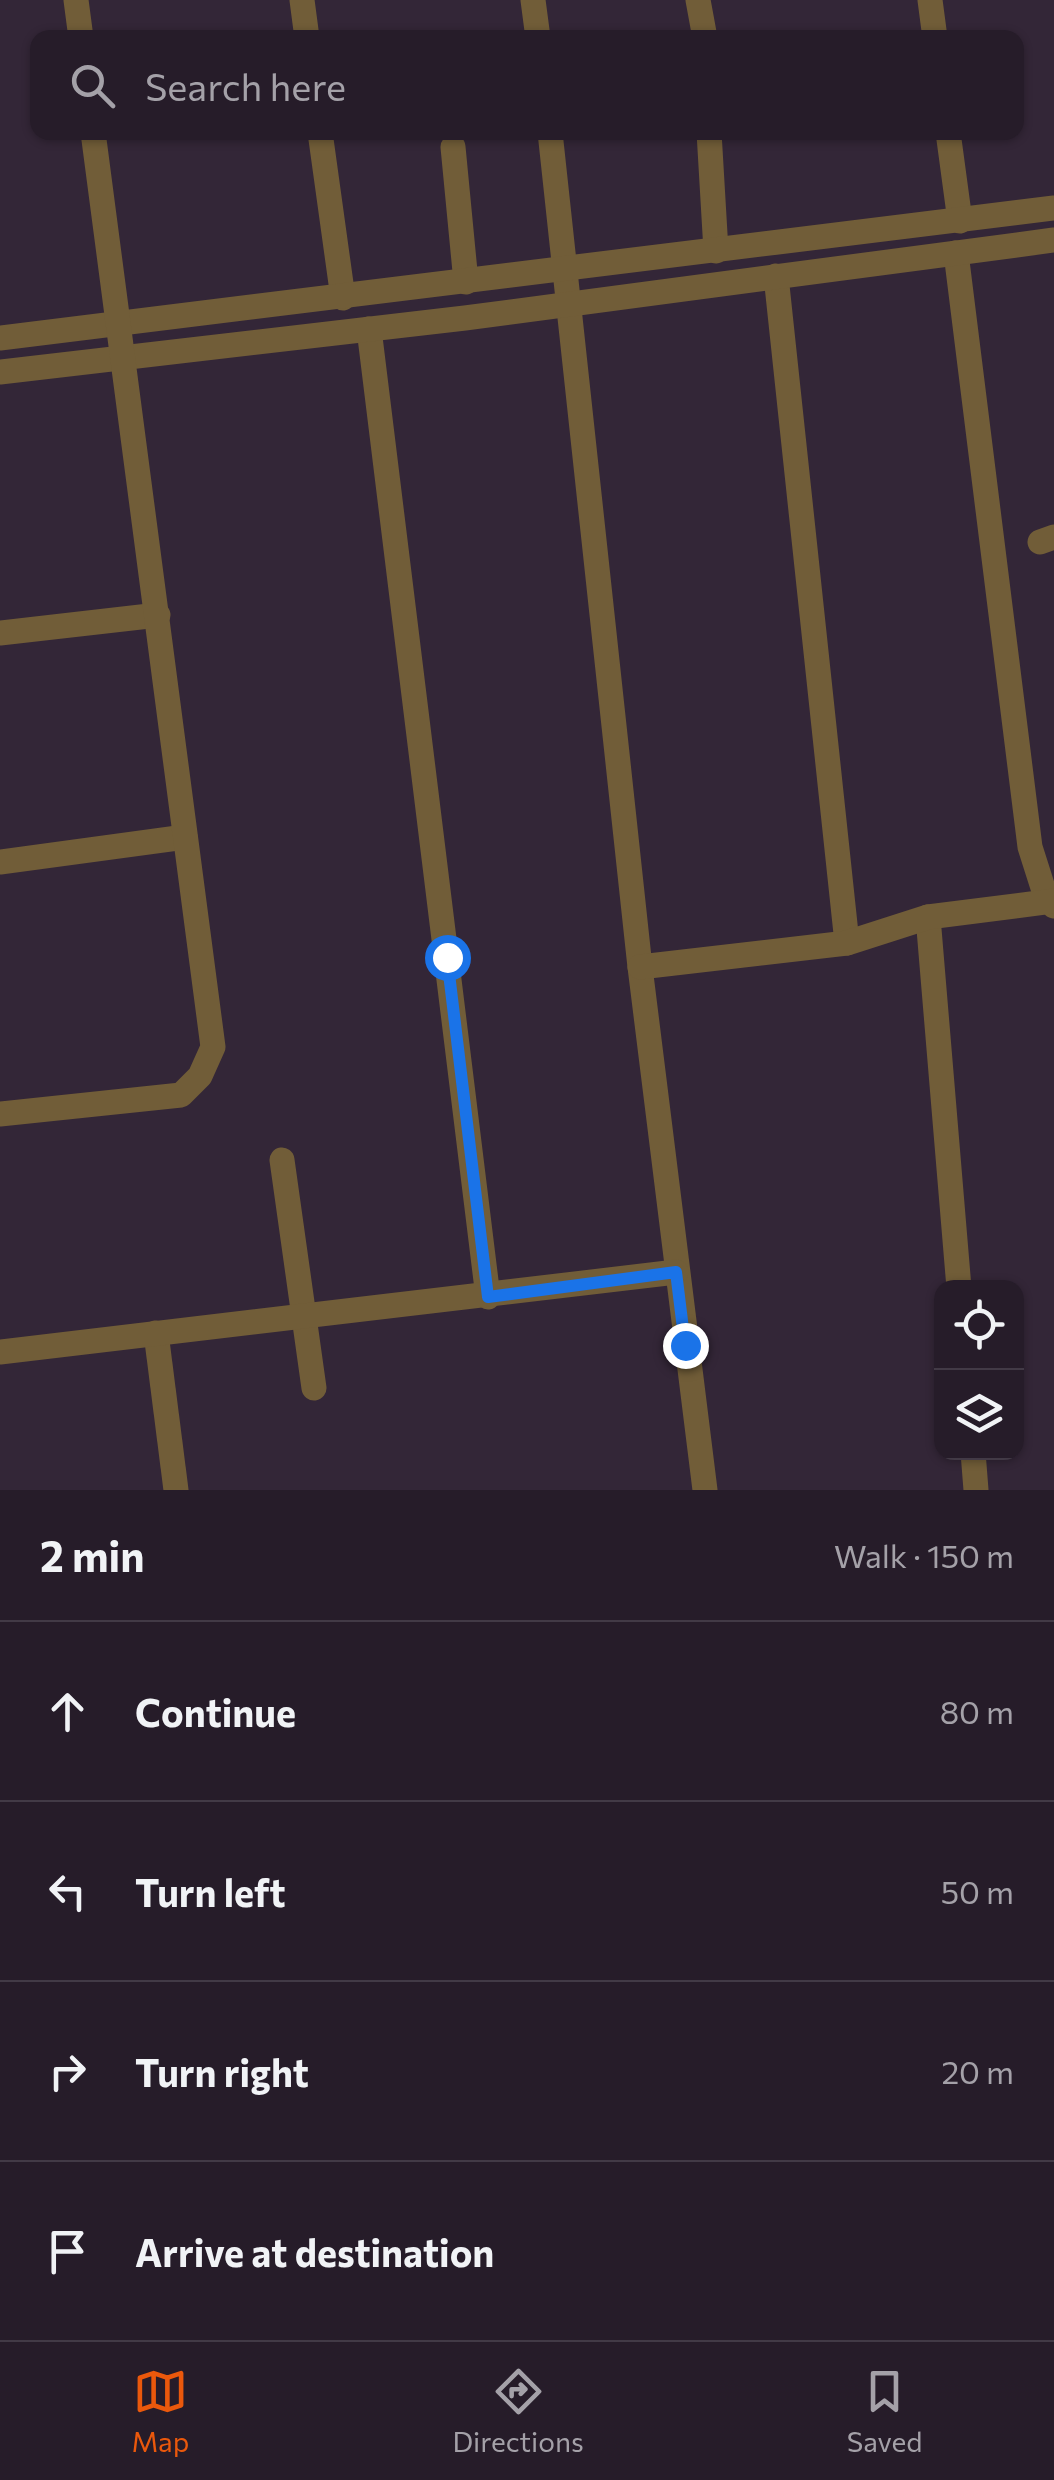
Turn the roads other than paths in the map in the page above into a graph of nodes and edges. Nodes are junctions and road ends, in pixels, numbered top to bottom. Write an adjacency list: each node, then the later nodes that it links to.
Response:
1 (76, 0): 6 (street)
2 (302, 0): 7 (street)
3 (698, 0): 9 (street)
4 (930, 0): 10 (street)
5 (539, 1): 8 (street)
6 (80, 30)
7 (306, 30)
8 (538, 30)
9 (703, 30)
10 (934, 30)
11 (94, 140): 27 (street)
12 (321, 140): 25 (street)
13 (551, 140): 22 (street)
14 (710, 140): 20 (street)
15 (949, 140): 18 (street)
16 (453, 147): 24 (street)
17 (1054, 208): 18 (street)
18 (960, 220): 20 (street)
19 (1054, 240): 21 (street)
20 (716, 251): 22 (street)
21 (956, 254): 23 (street); 36 (street)
22 (567, 270): 24 (street); 26 (street)
23 (776, 276): 26 (street); 38 (street)
24 (466, 282): 25 (street)
25 (343, 298): 27 (street)
26 (570, 301): 28 (street); 39 (street)
27 (117, 322): 29 (street); 30 (street)
28 (369, 329): 30 (street); 44 (street)
29 (0, 338)
30 (122, 359): 31 (street); 32 (street)
31 (0, 372)
32 (158, 614): 33 (street); 34 (street)
33 (0, 633)
34 (185, 838): 35 (street); 40 (street)
35 (0, 862)
36 (1053, 902): 37 (street)
37 (928, 917): 38 (street); 43 (street)
38 (846, 942): 39 (street)
39 (640, 968): 42 (street)
40 (0, 1114)
41 (282, 1160): 45 (street)
42 (676, 1272): 44 (street); 51 (street)
43 (958, 1280)
44 (488, 1297): 45 (street)
45 (302, 1317): 46 (street); 48 (street)
46 (156, 1333): 47 (street); 50 (street)
47 (0, 1352)
48 (314, 1388)
49 (974, 1460): 52 (street)
50 (176, 1490)
51 (705, 1490)
52 (976, 1490)

